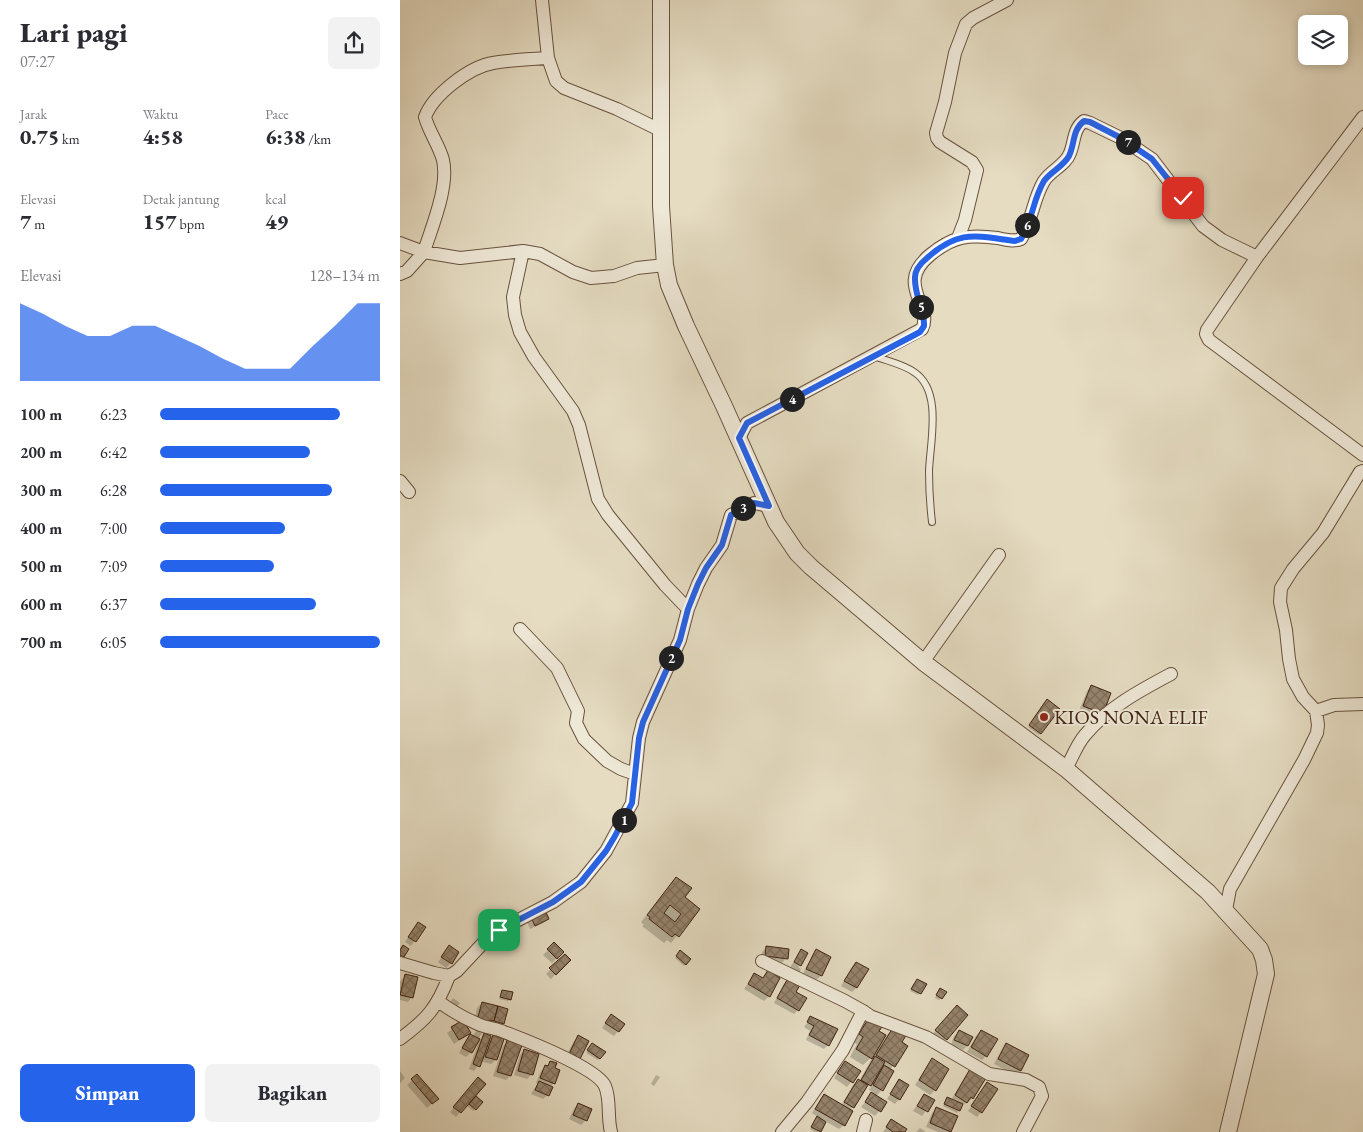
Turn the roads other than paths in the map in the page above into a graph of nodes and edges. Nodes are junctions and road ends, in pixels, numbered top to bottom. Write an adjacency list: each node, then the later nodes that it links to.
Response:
1 (542, 0): 4 (street)
2 (661, 0): 6 (street)
3 (1007, 0): 7 (street)
4 (548, 58): 6 (street); 10 (street)
5 (1363, 117): 11 (street)
6 (662, 131): 12 (street)
7 (958, 238): 11 (street); 14 (street)
8 (400, 243): 10 (street)
9 (523, 251): 10 (street); 12 (street); 23 (street)
10 (424, 252): 13 (street)
11 (1257, 256): 16 (street)
12 (665, 265): 15 (street)
13 (400, 274)
14 (873, 356): 15 (street); 21 (lane)
15 (739, 438): 20 (street)
16 (1363, 455)
17 (1363, 471): 28 (street)
18 (400, 481): 19 (street)
19 (408, 492)
20 (769, 506): 23 (street); 25 (street)
21 (932, 522)
22 (999, 555): 25 (street)
23 (688, 609): 30 (street)
24 (520, 629): 30 (street)
25 (924, 662): 29 (street)
26 (1171, 674): 29 (street)
27 (1363, 704): 28 (street)
28 (1316, 711): 31 (street)
29 (1066, 769): 31 (street)
30 (635, 774): 34 (street)
31 (1226, 910): 41 (street)
32 (762, 961): 36 (street)
33 (400, 963): 34 (street)
34 (449, 976): 35 (street)
35 (438, 1001): 37 (street); 38 (street)
36 (863, 1011): 39 (street); 40 (street)
37 (400, 1039)
38 (611, 1132)
39 (782, 1132)
40 (1024, 1132)
41 (1228, 1132)

